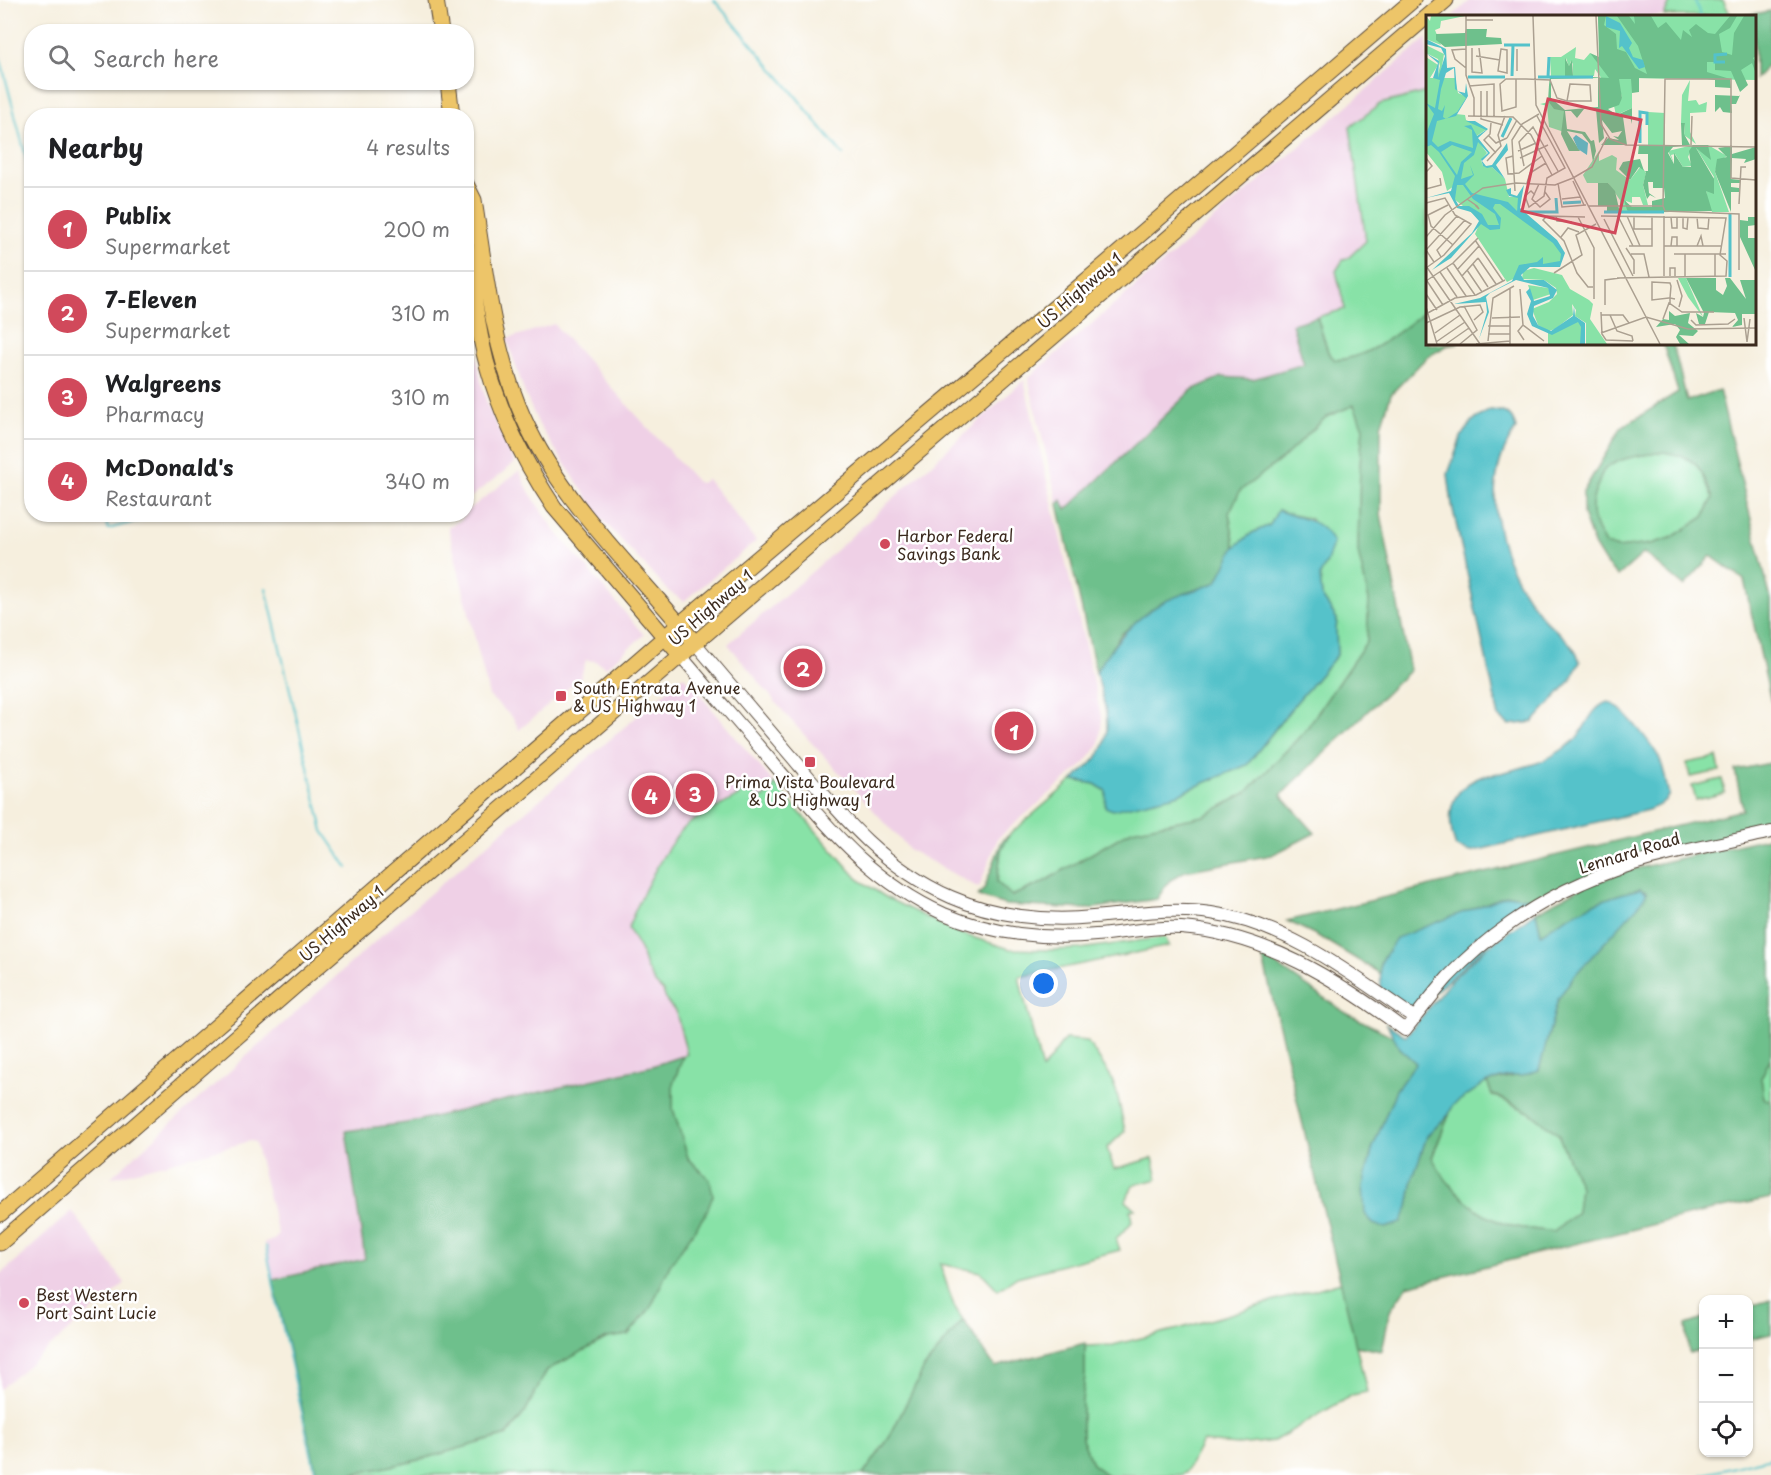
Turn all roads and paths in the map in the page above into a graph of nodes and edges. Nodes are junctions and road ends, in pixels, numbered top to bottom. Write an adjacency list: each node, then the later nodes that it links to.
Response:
1 (436, 0): 6 (main road)
2 (1413, 0): 10 (main road, US Highway 1)
3 (1446, 0): 4 (main road, US Highway 1)
4 (1428, 15)
5 (1426, 17): 12 (main road, US Highway 1)
6 (440, 24)
7 (449, 90): 8 (main road)
8 (451, 108)
9 (474, 200): 15 (main road)
10 (1120, 251): 11 (main road, US Highway 1); 12 (main road)
11 (1093, 275): 14 (main road); 15 (main road, US Highway 1)
12 (1110, 287): 14 (main road, US Highway 1)
13 (474, 297): 16 (main road)
14 (1078, 314): 17 (main road, US Highway 1)
15 (680, 624): 16 (main road, US Highway 1); 17 (main road)
16 (666, 636): 18 (main road); 20 (main road, US Highway 1)
17 (695, 643): 18 (main road, US Highway 1); 24 (street)
18 (681, 656): 22 (main road, US Highway 1); 24 (street, Lennard Road)
19 (1771, 832): 24 (street, Lennard Road)
20 (335, 924): 21 (main road, US Highway 1); 22 (main road)
21 (316, 940): 23 (main road); 25 (main road, US Highway 1)
22 (310, 973): 23 (main road, US Highway 1)
23 (288, 993): 26 (main road, US Highway 1)
24 (1415, 1017)
25 (0, 1214)
26 (0, 1243)

